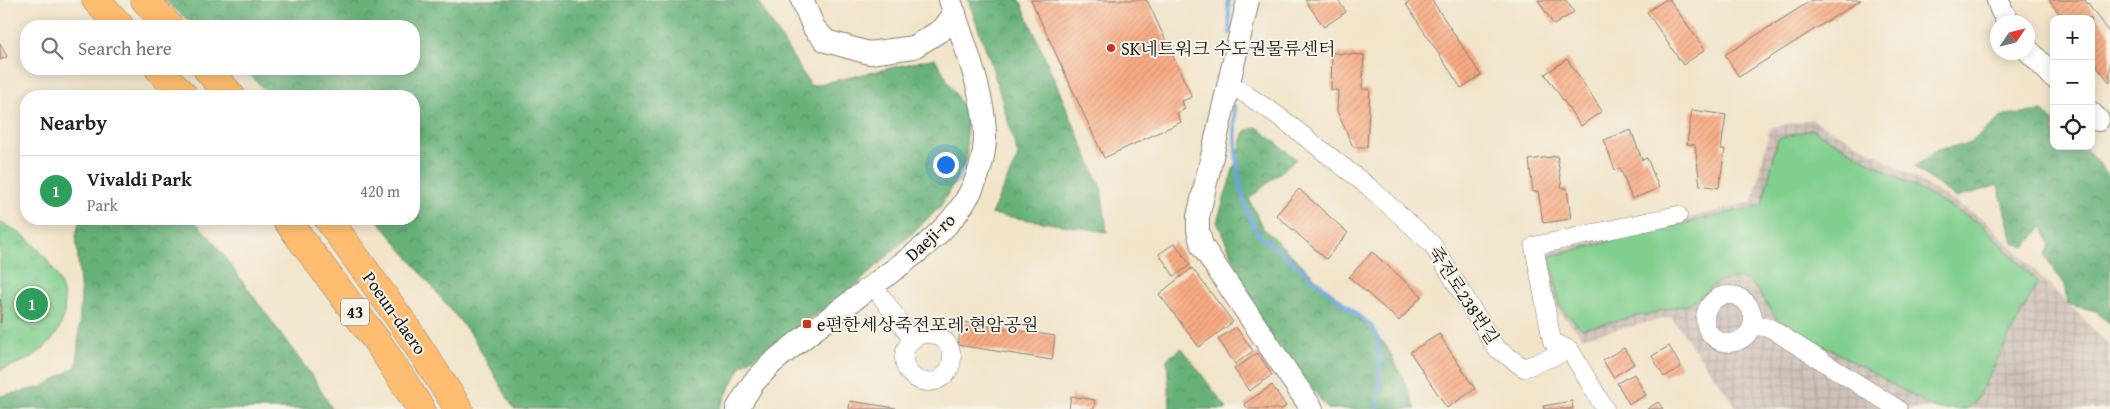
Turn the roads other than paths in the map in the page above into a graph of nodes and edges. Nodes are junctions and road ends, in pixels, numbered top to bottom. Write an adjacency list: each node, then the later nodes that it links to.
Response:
1 (96, 0): 8 (highway)
2 (144, 0): 9 (highway)
3 (802, 0): 6 (street)
4 (1248, 0): 14 (street)
5 (1998, 0): 7 (street)
6 (952, 7): 20 (street, Daeji-ro)
7 (2004, 15)
8 (114, 20)
9 (163, 20)
10 (2035, 57): 11 (street)
11 (2050, 73)
12 (165, 75): 15 (highway)
13 (212, 75): 16 (highway)
14 (1234, 87): 23 (street, 죽전로238번길); 27 (street)
15 (178, 90)
16 (226, 90)
17 (1678, 215): 23 (street)
18 (290, 225): 24 (highway, Poeun-daero / 43)
19 (332, 225): 25 (highway, Poeun-daero / 43)
20 (873, 285): 22 (street); 26 (street, Daeji-ro)
21 (1752, 325): 29 (street)
22 (912, 339): 22 (street)
23 (1570, 350): 28 (street)
24 (421, 409)
25 (459, 409)
26 (737, 409)
27 (1312, 409)
28 (1605, 409)
29 (1898, 409)

